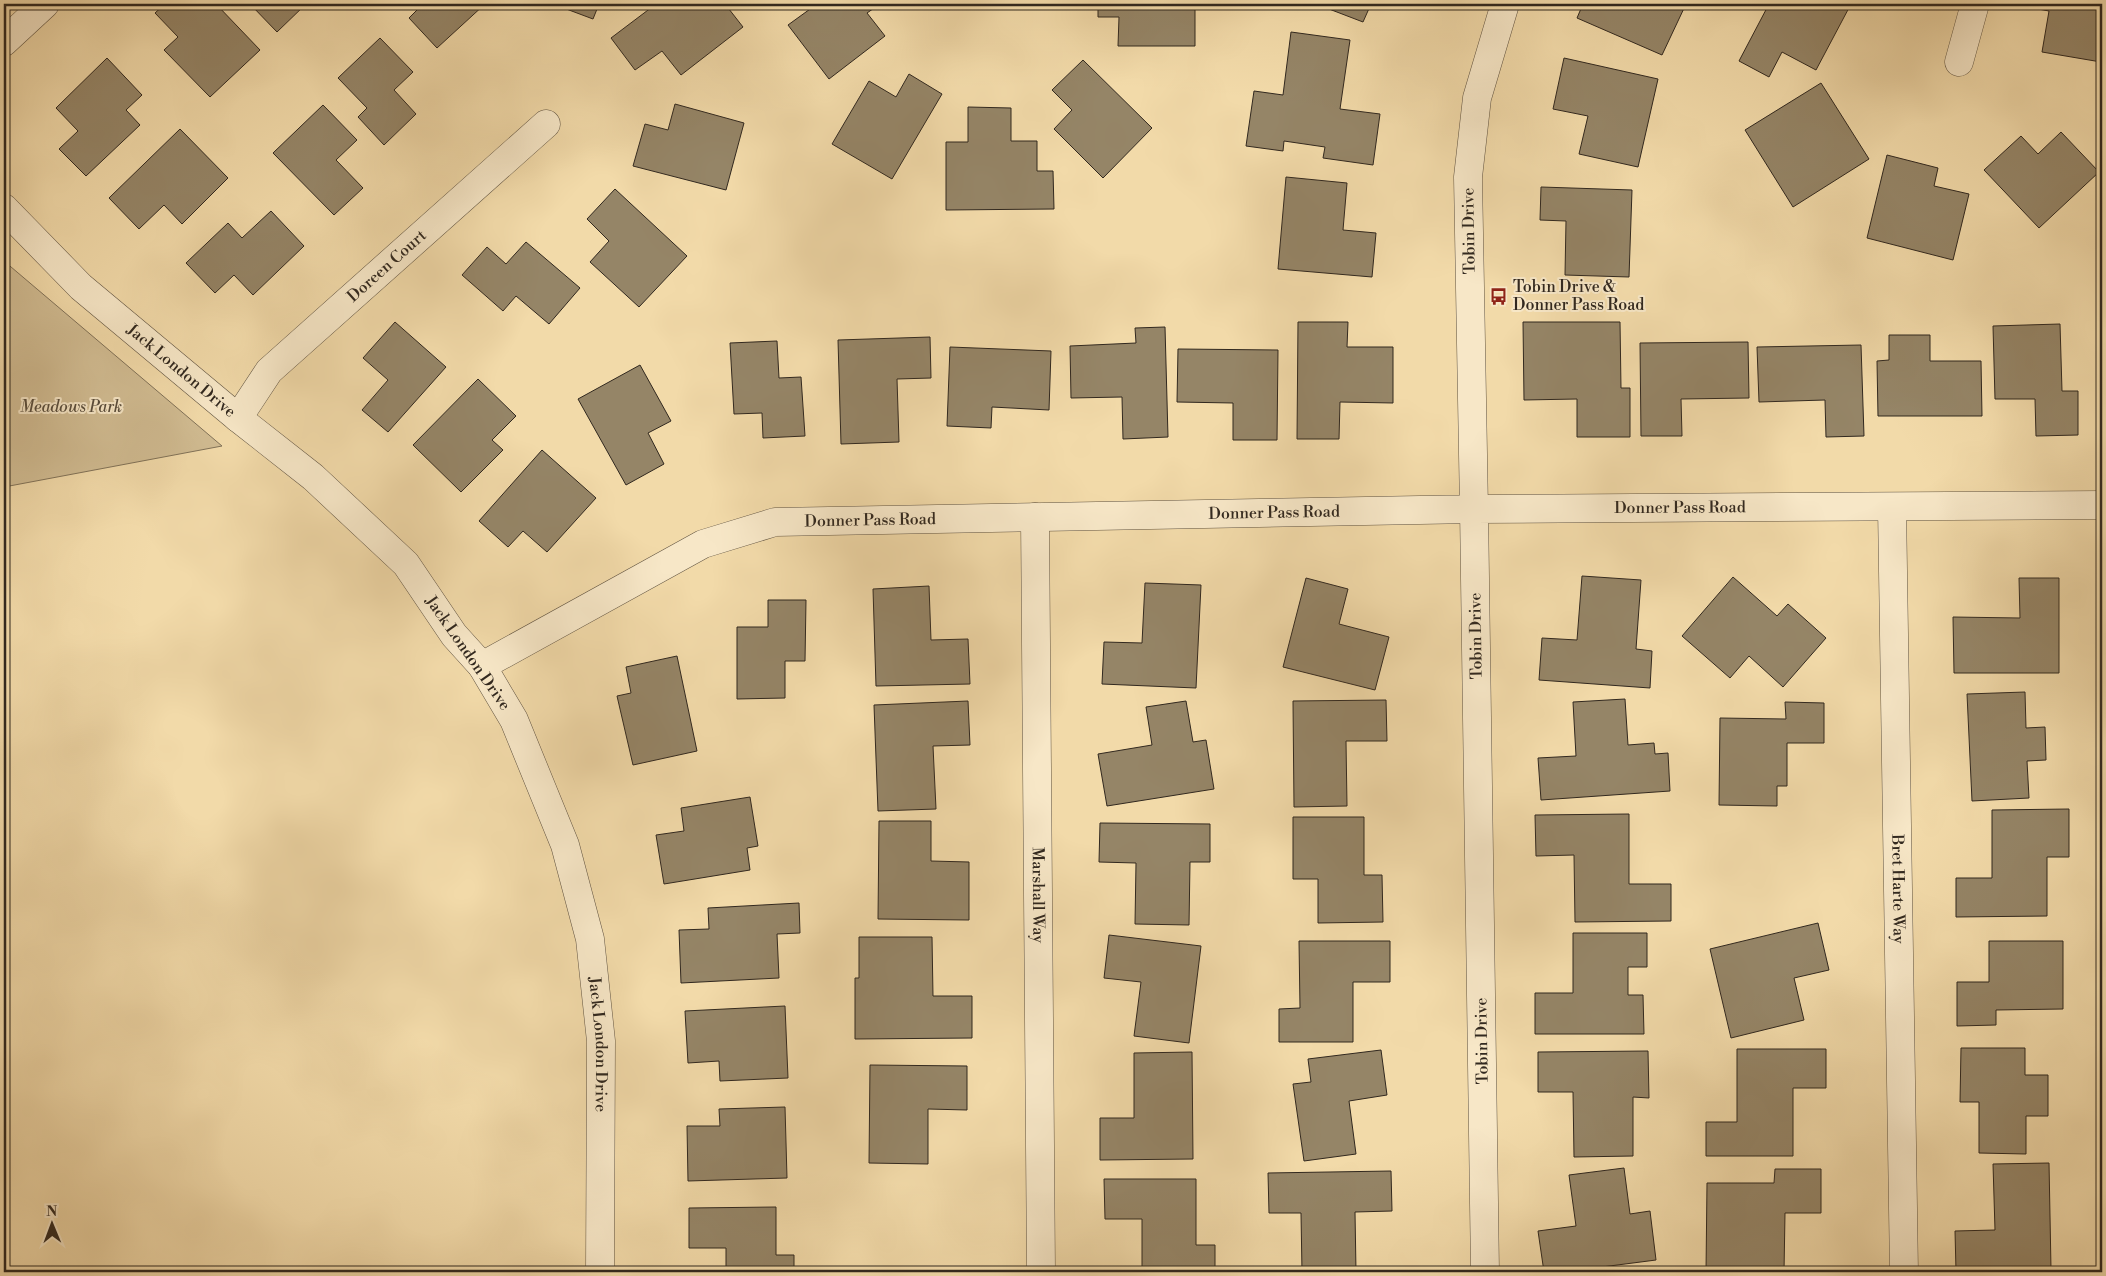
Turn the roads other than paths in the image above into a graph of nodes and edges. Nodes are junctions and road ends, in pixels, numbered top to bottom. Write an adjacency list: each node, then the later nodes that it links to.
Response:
1 (45, 4): 4 (street)
2 (1506, 4): 11 (street, Tobin Drive)
3 (1975, 4): 5 (street)
4 (4, 42)
5 (1959, 62)
6 (546, 124): 8 (street, Doreen Court)
7 (4, 208): 8 (street, Jack London Drive)
8 (238, 418): 13 (street, Jack London Drive)
9 (2102, 505): 10 (street, Donner Pass Road)
10 (1892, 507): 11 (street, Donner Pass Road); 17 (street, Bret Harte Way)
11 (1474, 509): 12 (street, Donner Pass Road); 16 (street, Tobin Drive)
12 (1035, 517): 13 (street, Donner Pass Road); 15 (street, Marshall Way)
13 (482, 666): 14 (street, Jack London Drive)
14 (600, 1272)
15 (1041, 1272)
16 (1486, 1272)
17 (1904, 1272)

